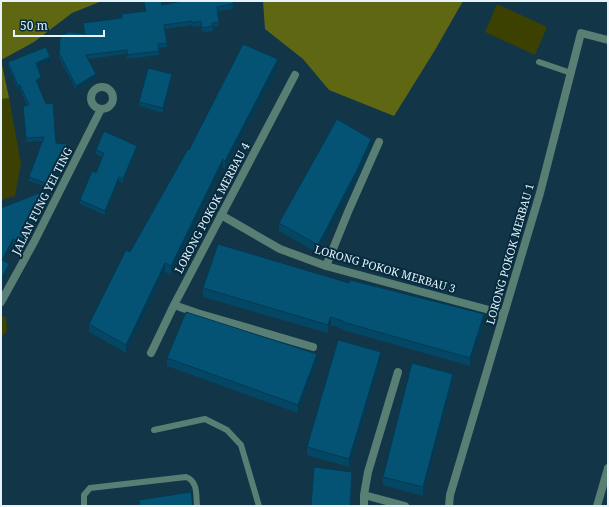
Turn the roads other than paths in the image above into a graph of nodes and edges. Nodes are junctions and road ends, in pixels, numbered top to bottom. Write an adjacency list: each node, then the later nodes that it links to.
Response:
1 (608, 40): 3 (street, LORONG POKOK MERBAU 1)
2 (539, 62): 3 (lane)
3 (571, 73): 11 (street, LORONG POKOK MERBAU 1)
4 (295, 75): 7 (street, LORONG POKOK MERBAU 4)
5 (100, 109): 9 (street, JALAN FUNG YEI TING)
6 (379, 142): 8 (street)
7 (221, 215): 8 (street, LORONG POKOK MERBAU 3); 10 (street, LORONG POKOK MERBAU 4)
8 (326, 266): 11 (street, LORONG POKOK MERBAU 3)
9 (1, 302)
10 (174, 305): 12 (street); 13 (street, LORONG POKOK MERBAU 4)
11 (504, 314): 23 (street, LORONG POKOK MERBAU 1)
12 (313, 347)
13 (151, 353)
14 (398, 372): 17 (street)
15 (154, 430): 20 (lane)
16 (608, 468): 24 (street)
17 (364, 495): 21 (street); 22 (street)
18 (84, 506): 19 (lane)
19 (197, 506)
20 (259, 506)
21 (364, 506)
22 (405, 506)
23 (449, 506)
24 (597, 506)

